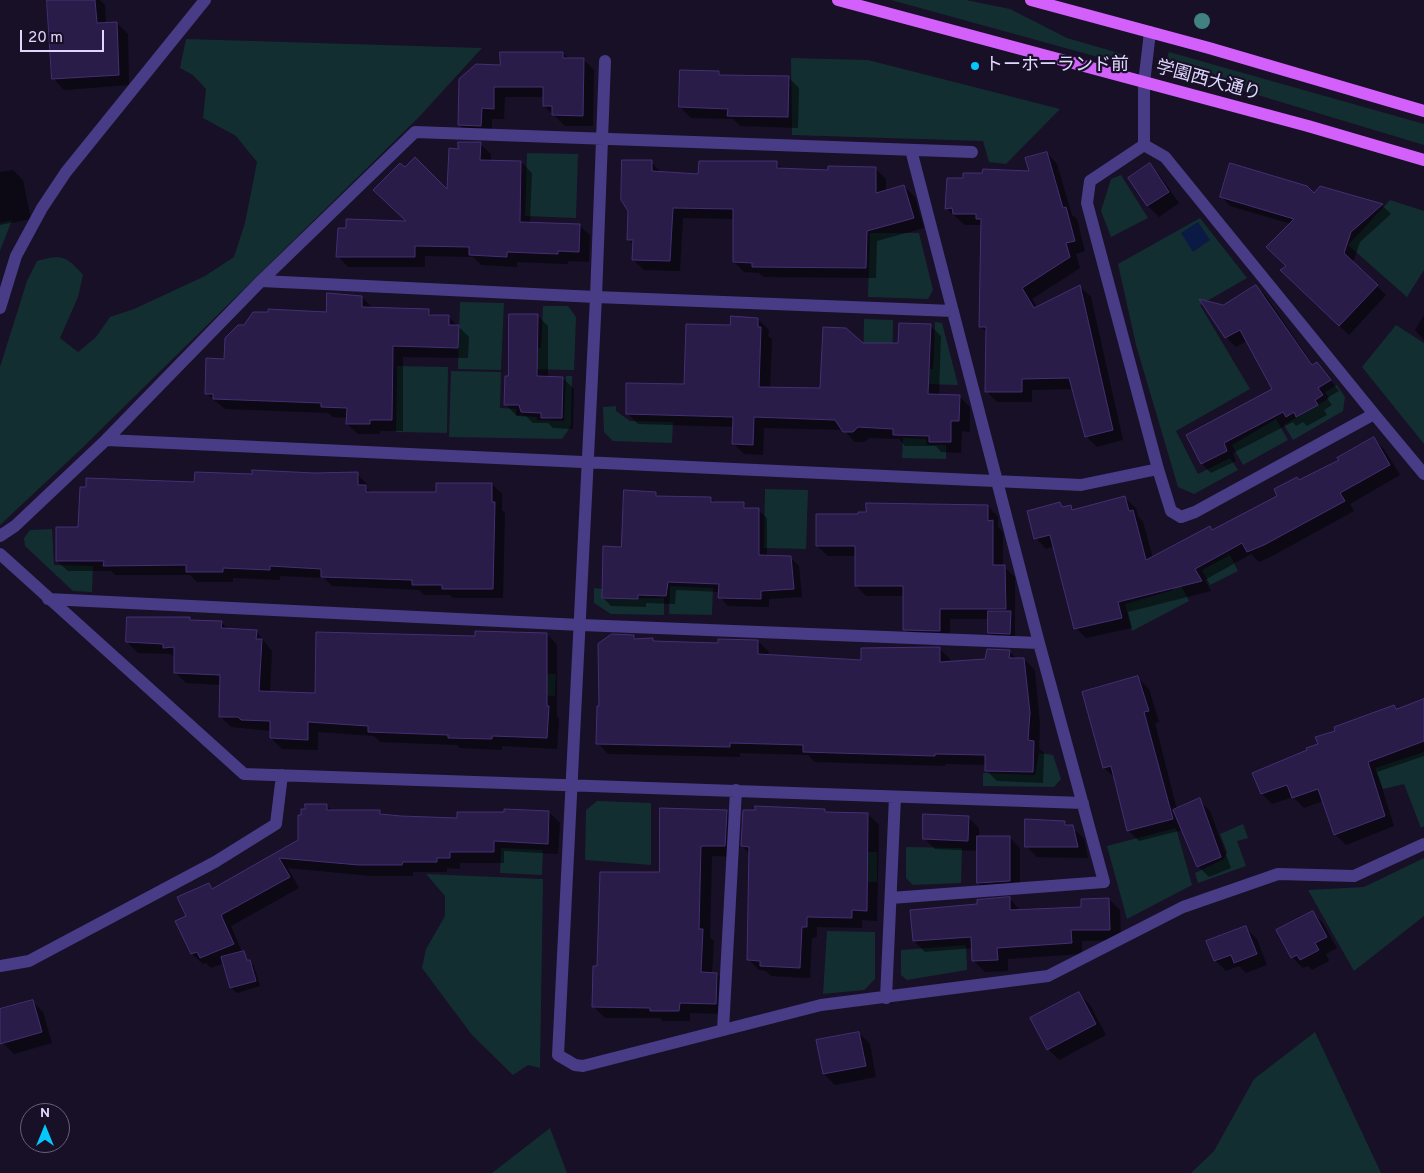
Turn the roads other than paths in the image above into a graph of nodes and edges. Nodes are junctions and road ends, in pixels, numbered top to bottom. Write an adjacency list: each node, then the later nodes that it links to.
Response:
1 (205, 0): 15 (street)
2 (838, 0): 6 (main road, 学園西大通り)
3 (1031, 0): 4 (main road, 学園西大通り)
4 (1150, 32): 6 (street); 7 (main road, 学園西大通り)
5 (605, 61): 8 (street)
6 (1144, 83): 9 (street); 12 (main road, 学園西大通り)
7 (1424, 111)
8 (602, 138): 10 (street); 13 (street); 14 (street)
9 (1144, 144): 17 (street); 20 (street)
10 (911, 150): 11 (street); 16 (street)
11 (972, 152)
12 (1424, 160)
13 (261, 281): 14 (street); 18 (street)
14 (596, 297): 16 (street); 19 (street)
15 (0, 308)
16 (953, 311): 22 (street)
17 (1374, 414): 20 (street); 21 (street)
18 (106, 440): 19 (street); 23 (street)
19 (587, 462): 22 (street); 26 (street)
20 (1158, 469): 22 (street)
21 (1424, 474)
22 (998, 482): 27 (street)
23 (0, 536)
24 (0, 554): 25 (street)
25 (48, 599): 26 (street); 28 (street)
26 (581, 626): 27 (street); 29 (street)
27 (1039, 643): 32 (street)
28 (282, 775): 29 (street); 35 (street)
29 (570, 787): 30 (street); 37 (street)
30 (736, 790): 31 (street); 37 (street)
31 (896, 797): 32 (street); 34 (street)
32 (1083, 803): 34 (street)
33 (1424, 844): 36 (street)
34 (891, 898): 36 (street)
35 (0, 966)
36 (886, 998): 37 (street)
37 (723, 1030)

